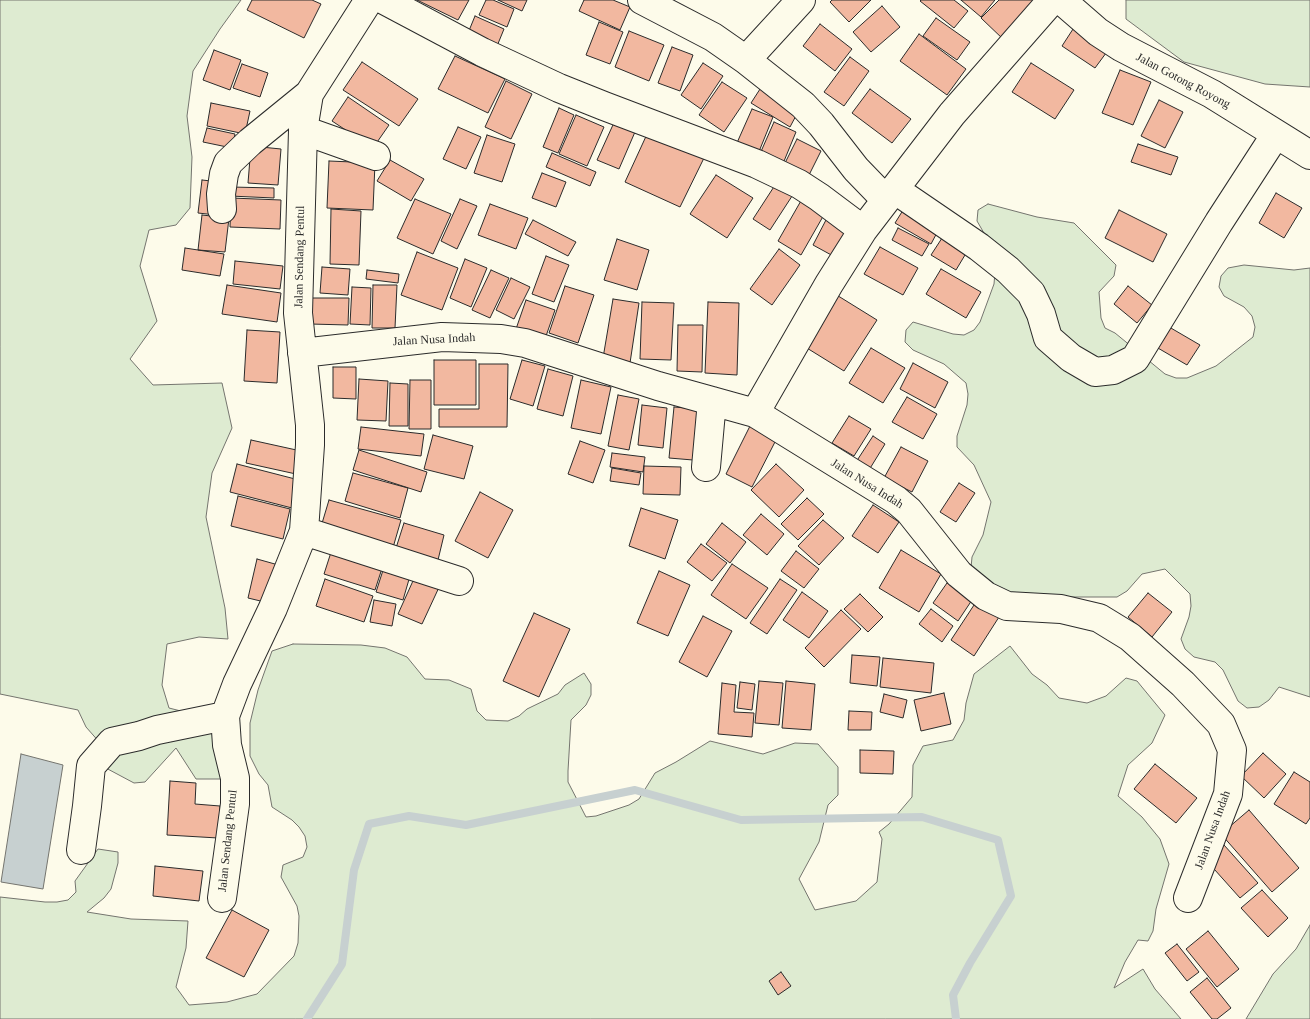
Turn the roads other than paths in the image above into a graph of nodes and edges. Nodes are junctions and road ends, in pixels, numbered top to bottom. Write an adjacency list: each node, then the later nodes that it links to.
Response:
1 (368, 0): 8 (street, Jalan Sendang Pentul)
2 (384, 0): 15 (street)
3 (642, 0): 7 (street)
4 (801, 0): 7 (street)
5 (1052, 0): 13 (street)
6 (1061, 0): 10 (street, Jalan Gotong Royong)
7 (746, 60): 13 (street)
8 (309, 94): 9 (street, Jalan Sendang Pentul); 14 (street)
9 (303, 130): 12 (street); 16 (street, Jalan Sendang Pentul)
10 (1276, 134): 11 (street, Jalan Gotong Royong); 13 (street)
11 (1310, 155)
12 (376, 156)
13 (890, 194): 15 (street)
14 (222, 209)
15 (863, 230): 18 (street)
16 (302, 353): 17 (street, Jalan Nusa Indah); 20 (street, Jalan Sendang Pentul)
17 (712, 401): 18 (street, Jalan Nusa Indah); 19 (street)
18 (755, 413): 25 (street, Jalan Nusa Indah)
19 (706, 467)
20 (304, 531): 21 (street); 22 (street, Jalan Sendang Pentul)
21 (459, 581)
22 (226, 716): 23 (street); 24 (street, Jalan Sendang Pentul)
23 (81, 850)
24 (222, 898)
25 (1188, 898)

